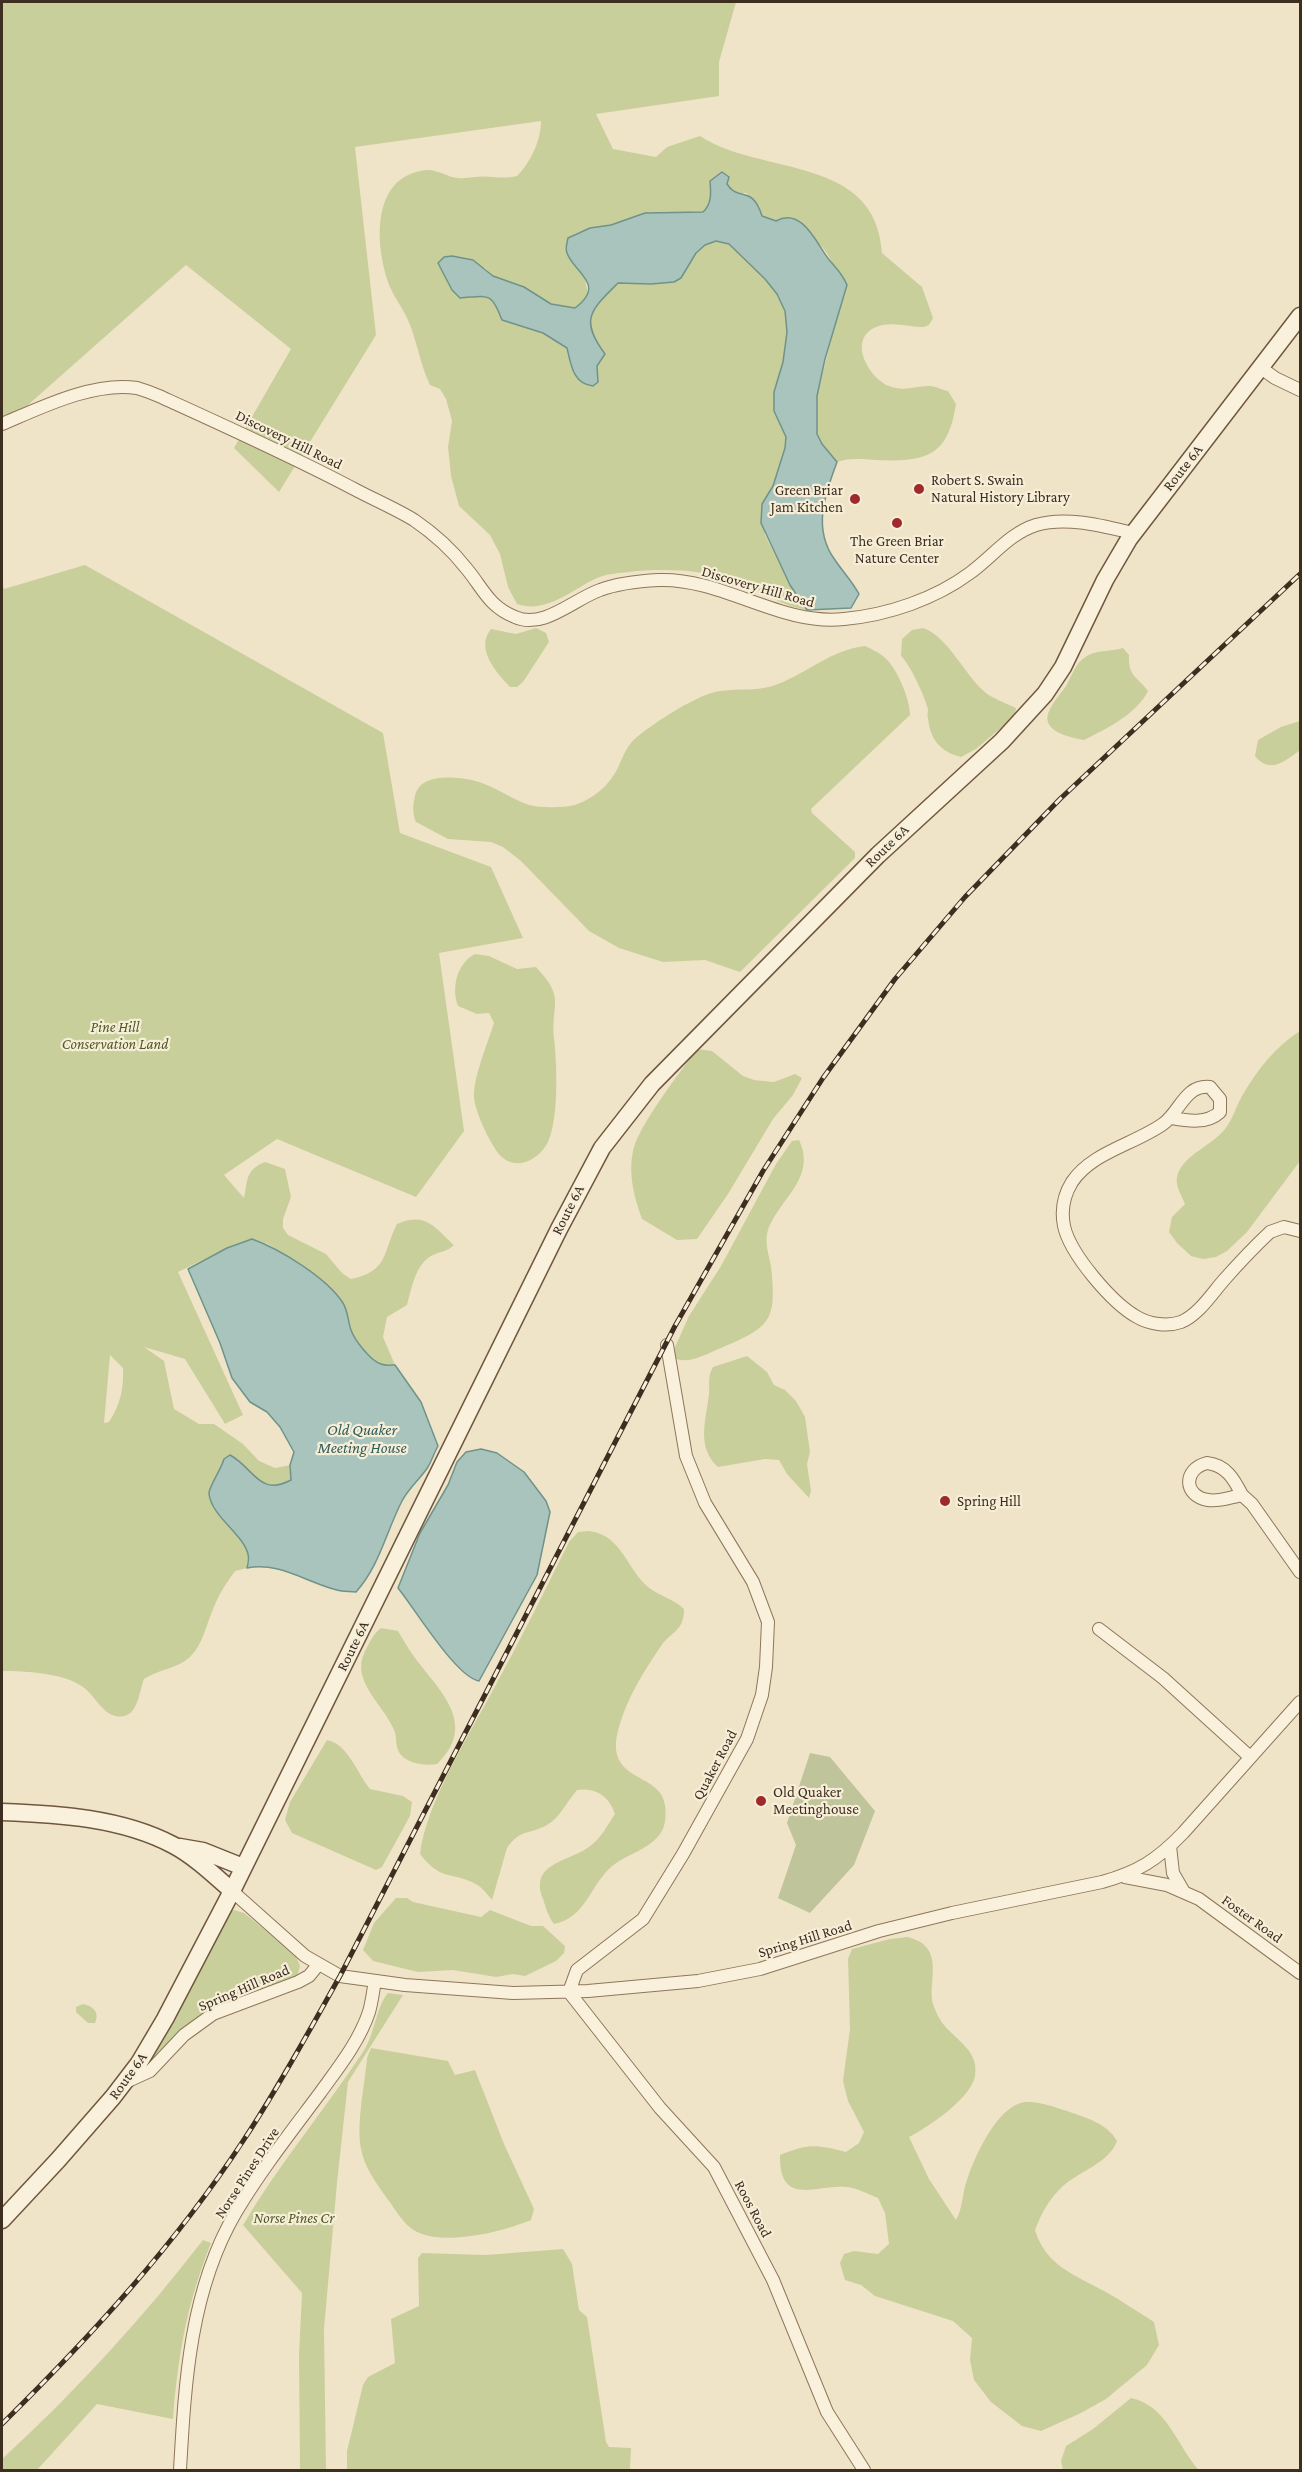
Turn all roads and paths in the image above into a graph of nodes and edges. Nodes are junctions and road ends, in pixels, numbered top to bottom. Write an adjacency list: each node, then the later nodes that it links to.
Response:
1 (1300, 316): 2 (main road, Route 6A)
2 (1261, 368): 3 (street); 5 (main road, Route 6A)
3 (1300, 390)
4 (2, 424): 5 (street, Discovery Hill Road)
5 (1134, 532): 17 (main road, Route 6A)
6 (1172, 1118): 7 (street)
7 (1300, 1231)
8 (667, 1345): 24 (street, Quaker Road)
9 (1242, 1495): 10 (street)
10 (1300, 1572)
11 (1099, 1629): 13 (street)
12 (1300, 1702): 13 (street, Spring Hill Road)
13 (1250, 1757): 16 (street, Spring Hill Road)
14 (2, 1812): 15 (main road)
15 (176, 1846): 17 (main road); 19 (main road)
16 (1170, 1846): 18 (street, Spring Hill Road); 20 (street)
17 (243, 1867): 19 (main road, Route 6A)
18 (1123, 1876): 20 (street, Foster Road); 24 (street, Spring Hill Road)
19 (232, 1891): 21 (street, Spring Hill Road); 25 (main road, Route 6A)
20 (1184, 1892): 22 (street, Foster Road)
21 (318, 1965): 23 (street, Spring Hill Road); 25 (street, Spring Hill Road)
22 (1300, 1973)
23 (375, 1980): 24 (street, Spring Hill Road); 27 (street, Norse Pines Drive)
24 (569, 1992): 28 (street, Roos Road)
25 (125, 2082): 26 (main road, Route 6A)
26 (2, 2220)
27 (180, 2470)
28 (864, 2470)

